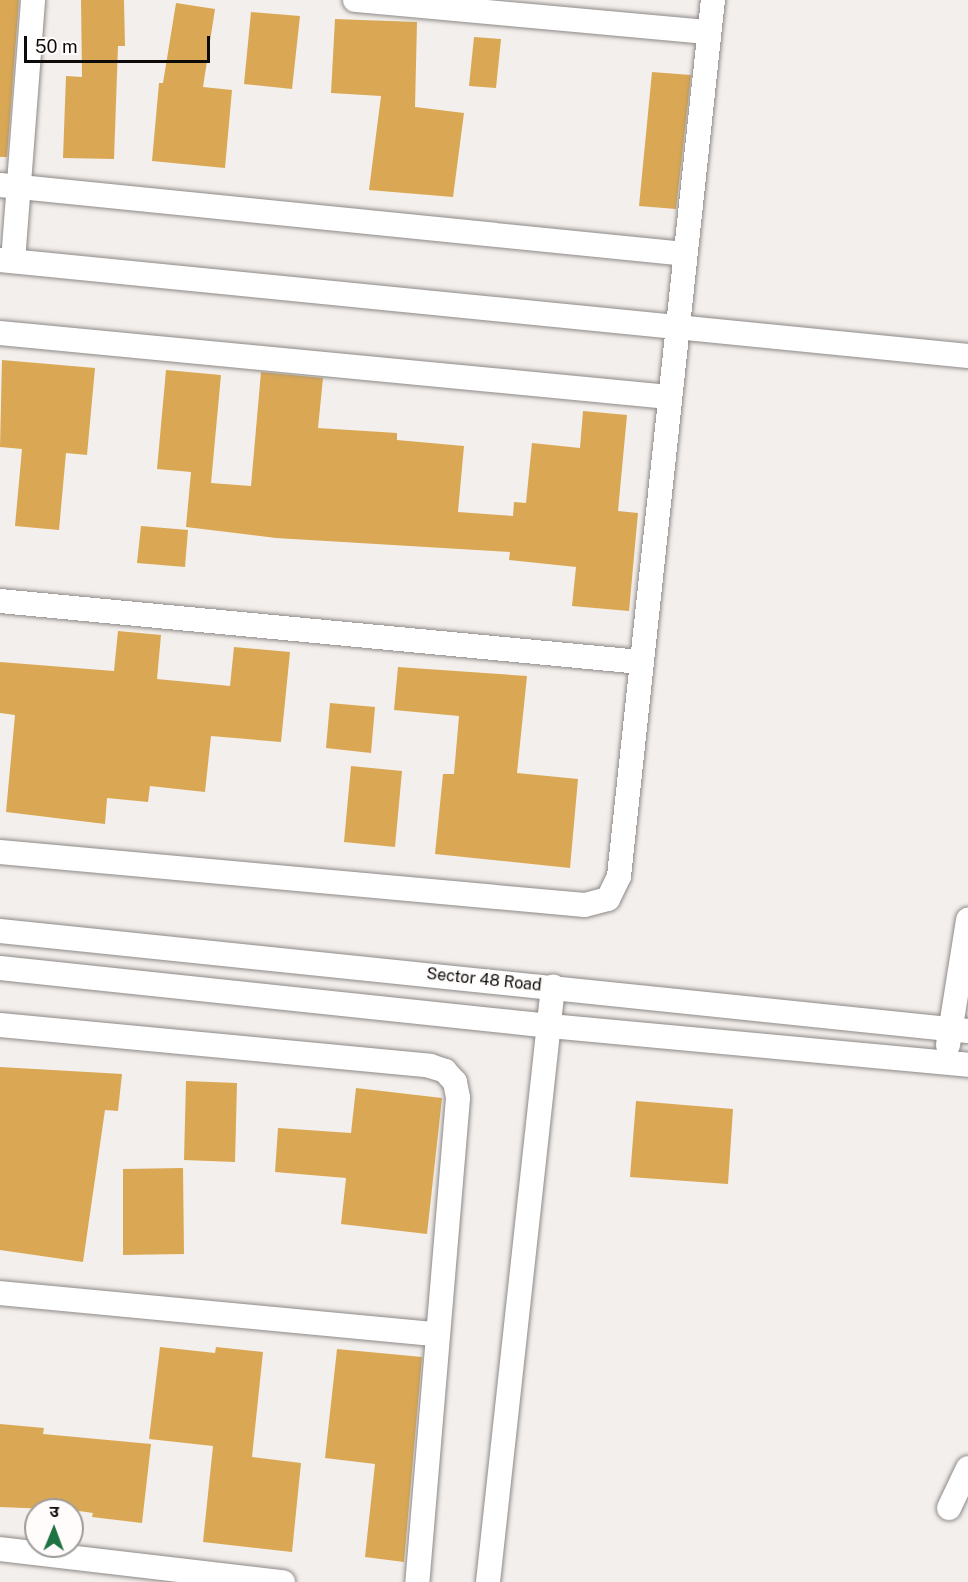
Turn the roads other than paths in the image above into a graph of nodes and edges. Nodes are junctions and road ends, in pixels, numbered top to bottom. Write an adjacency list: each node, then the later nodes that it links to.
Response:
1 (33, 0): 5 (street)
2 (355, 0): 4 (street)
3 (712, 0): 4 (street)
4 (709, 32): 6 (street)
5 (10, 186): 6 (street); 7 (street)
6 (685, 254): 8 (street)
7 (6, 261): 8 (street)
8 (677, 327): 10 (street); 11 (street)
9 (0, 333): 11 (street)
10 (968, 356)
11 (669, 397): 13 (street)
12 (0, 601): 13 (street)
13 (642, 662): 14 (street)
14 (0, 852)
15 (968, 920): 17 (street)
16 (0, 931): 19 (street, Sector 48 Road)
17 (965, 953): 22 (street)
18 (0, 968): 21 (street)
19 (553, 987): 21 (street); 22 (street, Sector 48 Road)
20 (0, 1024): 25 (street)
21 (550, 1026): 23 (street); 31 (street)
22 (959, 1030): 23 (street)
23 (956, 1064)
24 (0, 1293): 25 (street)
25 (437, 1334): 30 (street)
26 (968, 1468): 27 (street)
27 (949, 1508)
28 (0, 1549): 29 (street)
29 (283, 1582)
30 (417, 1582)
31 (488, 1582)

